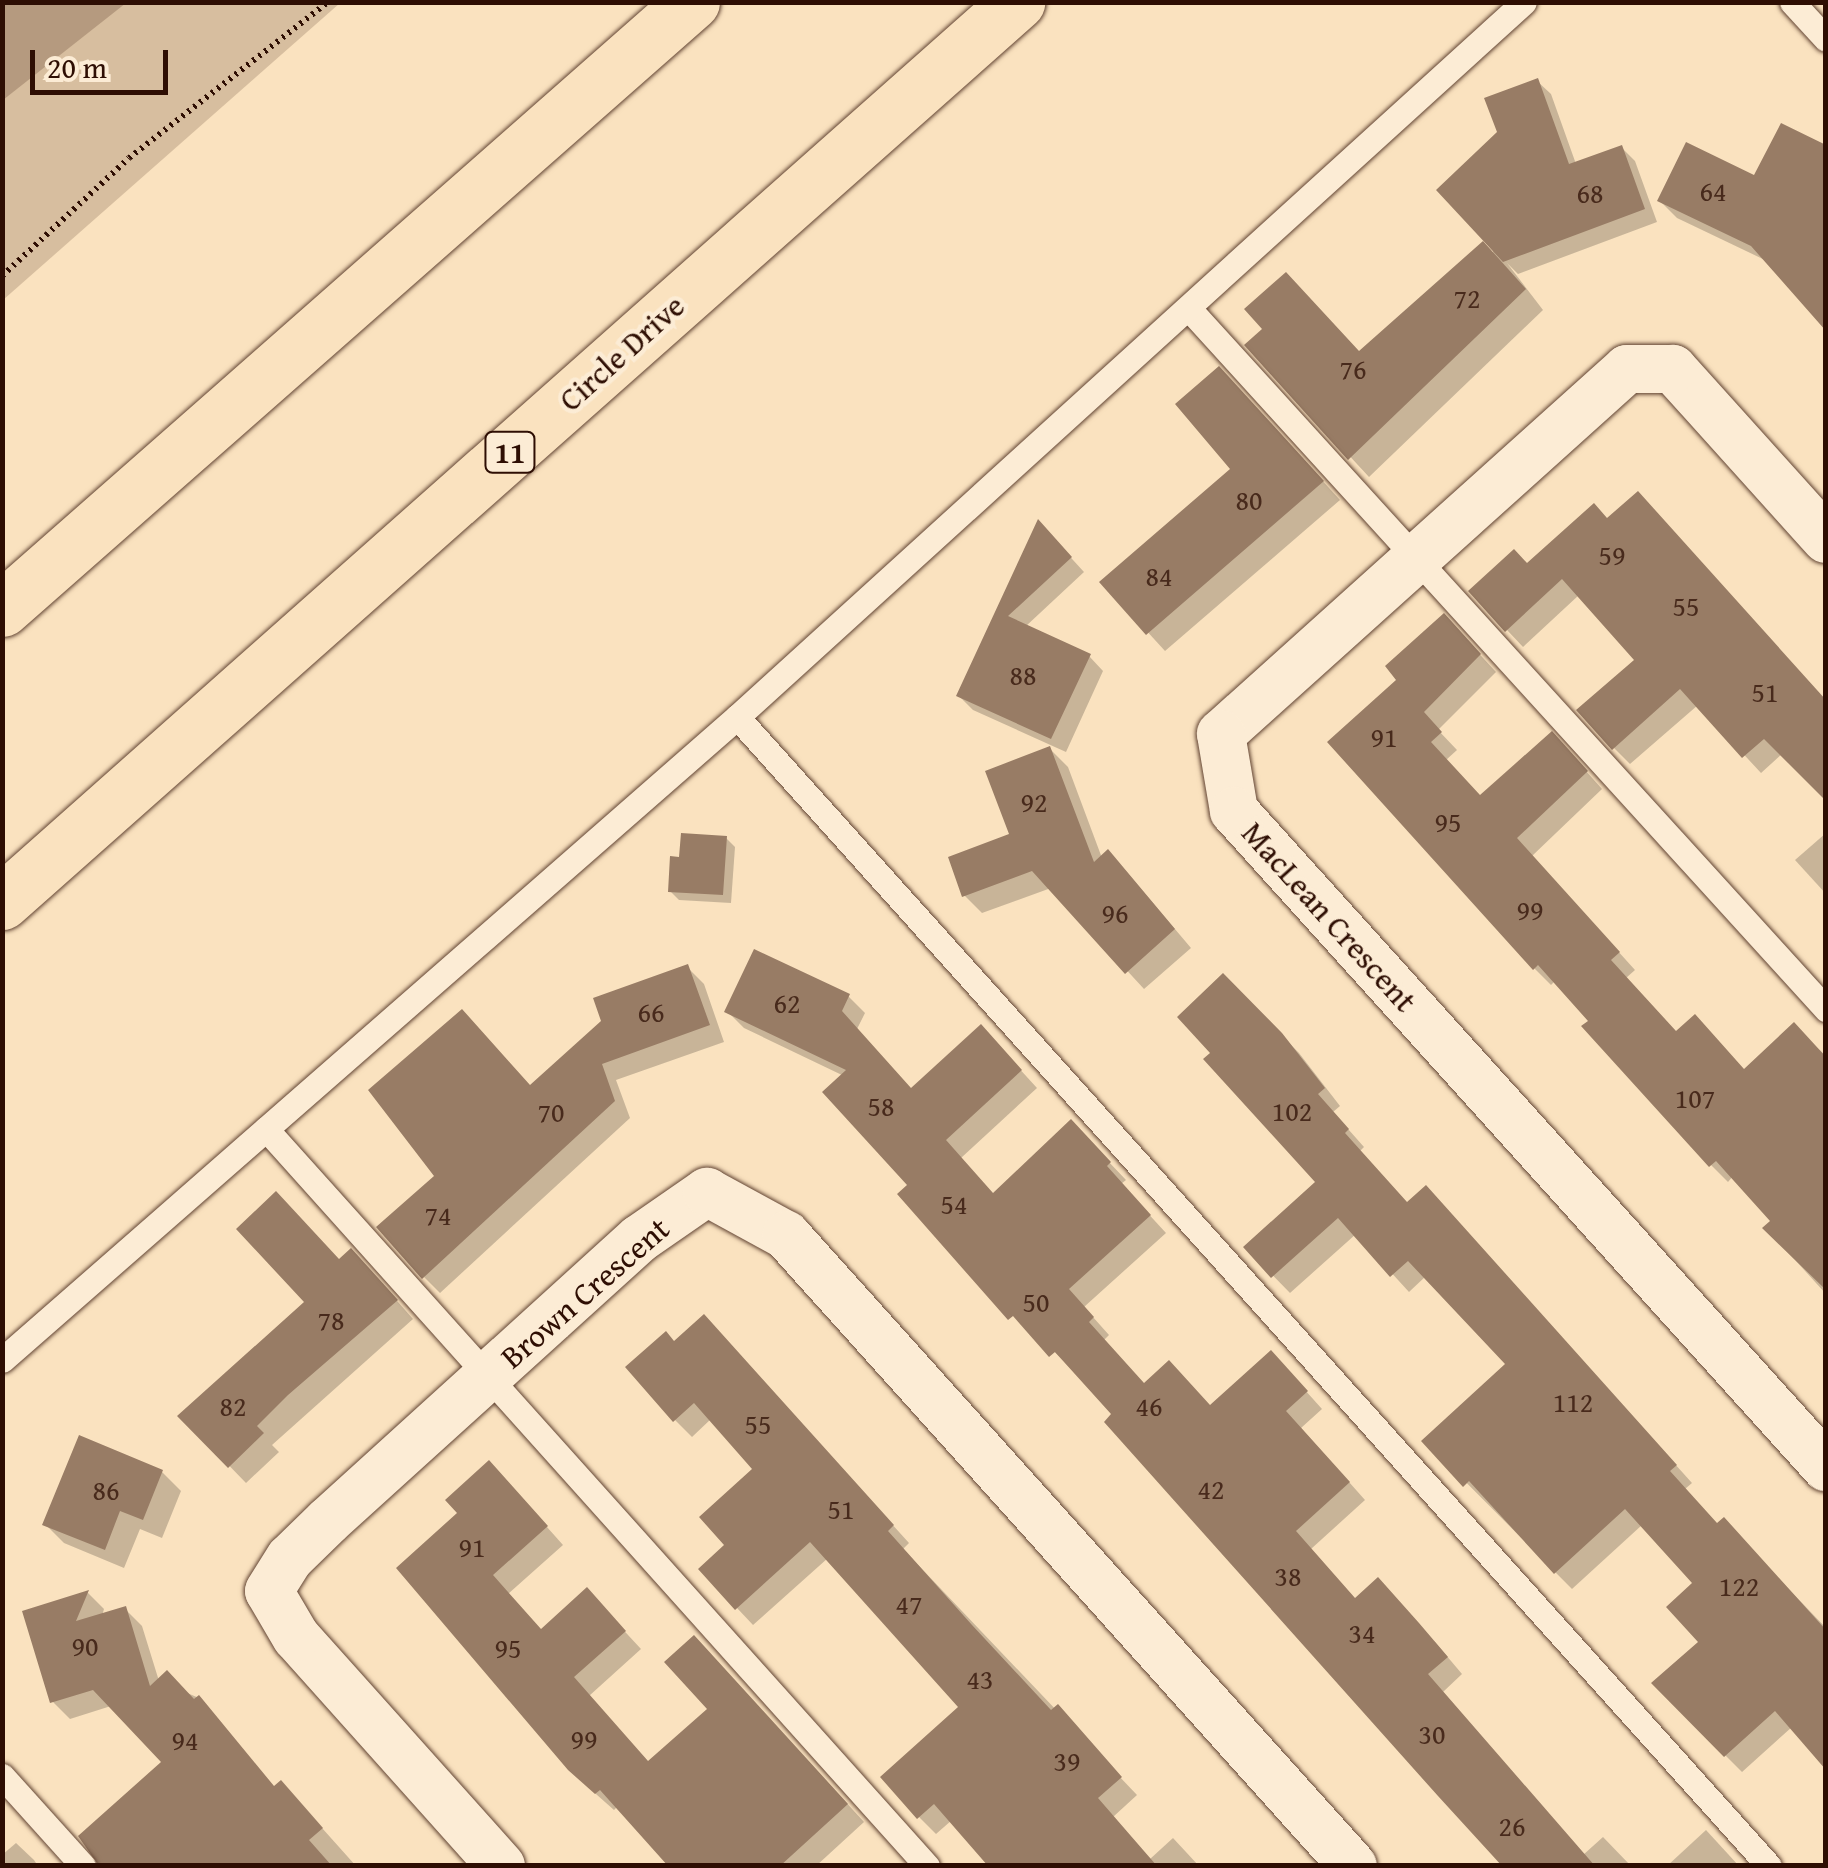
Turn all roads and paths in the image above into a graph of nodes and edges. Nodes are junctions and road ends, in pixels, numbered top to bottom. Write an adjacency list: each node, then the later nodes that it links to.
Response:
1 (328, 2): 7 (path)
2 (692, 2): 11 (highway)
3 (1017, 2): 13 (highway, Circle Drive / 11)
4 (1524, 2): 8 (lane)
5 (1792, 2): 6 (lane)
6 (1826, 40)
7 (2, 276)
8 (1191, 310): 10 (lane); 12 (lane)
9 (1826, 539): 10 (street, MacLean Crescent)
10 (1419, 558): 14 (lane); 18 (street, MacLean Crescent)
11 (2, 609)
12 (737, 717): 15 (lane); 24 (lane)
13 (2, 902)
14 (1826, 1009)
15 (266, 1129): 16 (lane); 17 (lane)
16 (2, 1360)
17 (487, 1380): 21 (street, Brown Crescent); 22 (lane); 23 (street, Brown Crescent)
18 (1826, 1467)
19 (2, 1776): 20 (lane)
20 (83, 1866)
21 (501, 1866)
22 (927, 1866)
23 (1353, 1866)
24 (1769, 1866)

